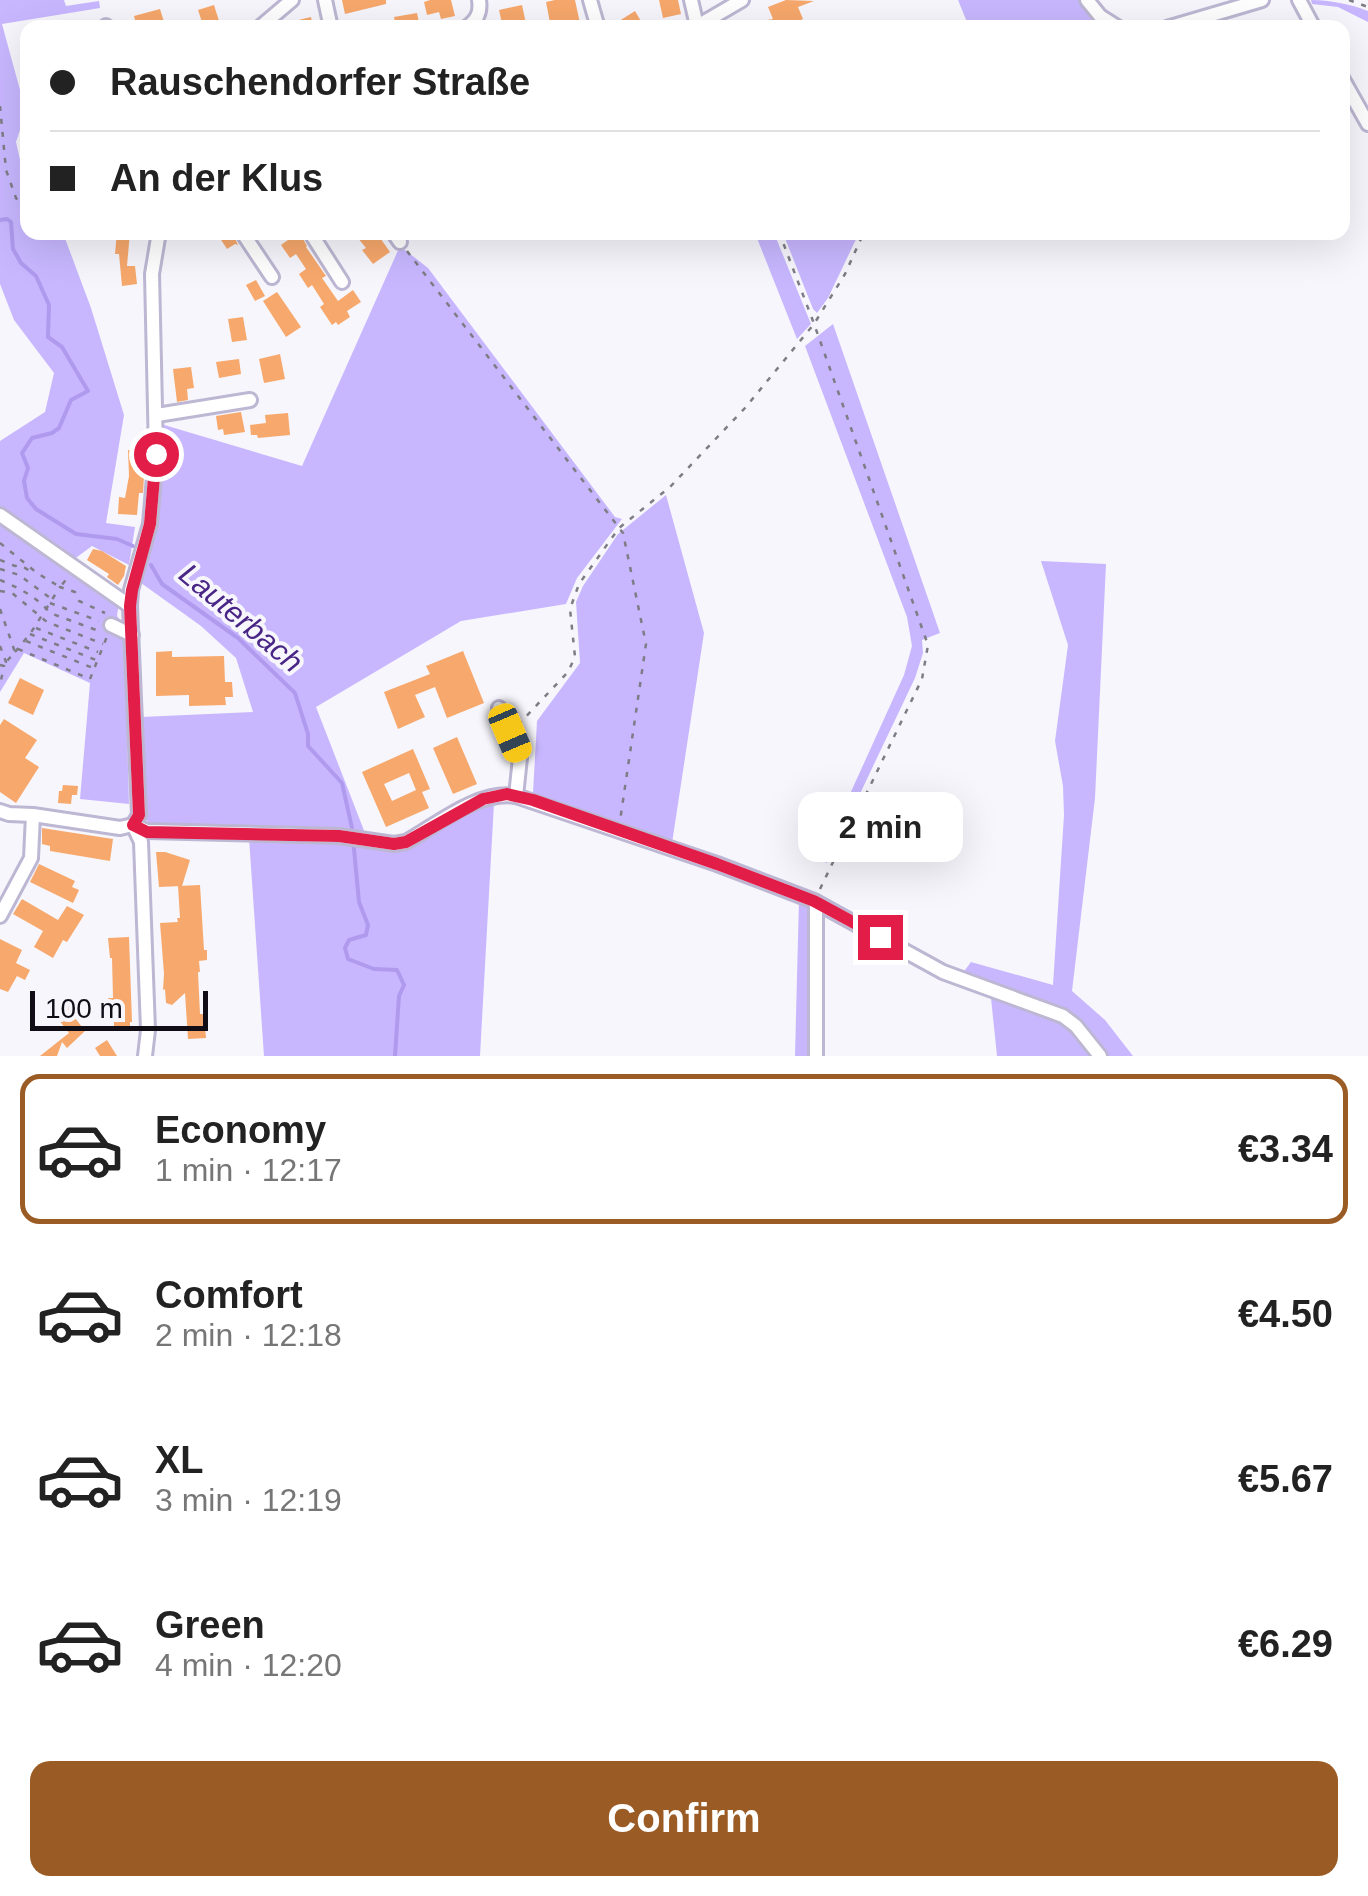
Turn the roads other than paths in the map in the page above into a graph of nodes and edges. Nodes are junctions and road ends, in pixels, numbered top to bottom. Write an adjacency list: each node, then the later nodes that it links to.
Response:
1 (292, 0): 5 (street)
2 (742, 0): 6 (street)
3 (1088, 0): 7 (street)
4 (1262, 0): 8 (street)
5 (268, 20)
6 (708, 20)
7 (1106, 20)
8 (1194, 20)
9 (1350, 92): 10 (street)
10 (1368, 124)
11 (157, 240): 17 (street)
12 (247, 240): 14 (street)
13 (315, 240): 15 (street)
14 (272, 277)
15 (342, 282)
16 (250, 400): 17 (street)
17 (157, 414): 19 (street)
18 (0, 515): 19 (street)
19 (130, 606): 21 (street)
20 (110, 629): 21 (street)
21 (132, 635): 26 (street)
22 (499, 708): 23 (street)
23 (516, 796): 26 (street); 27 (street)
24 (0, 810): 25 (street)
25 (33, 815): 26 (street); 28 (street)
26 (133, 825): 29 (street)
27 (815, 902): 30 (street); 31 (street)
28 (0, 916)
29 (145, 1056)
30 (816, 1056)
31 (1100, 1056)

